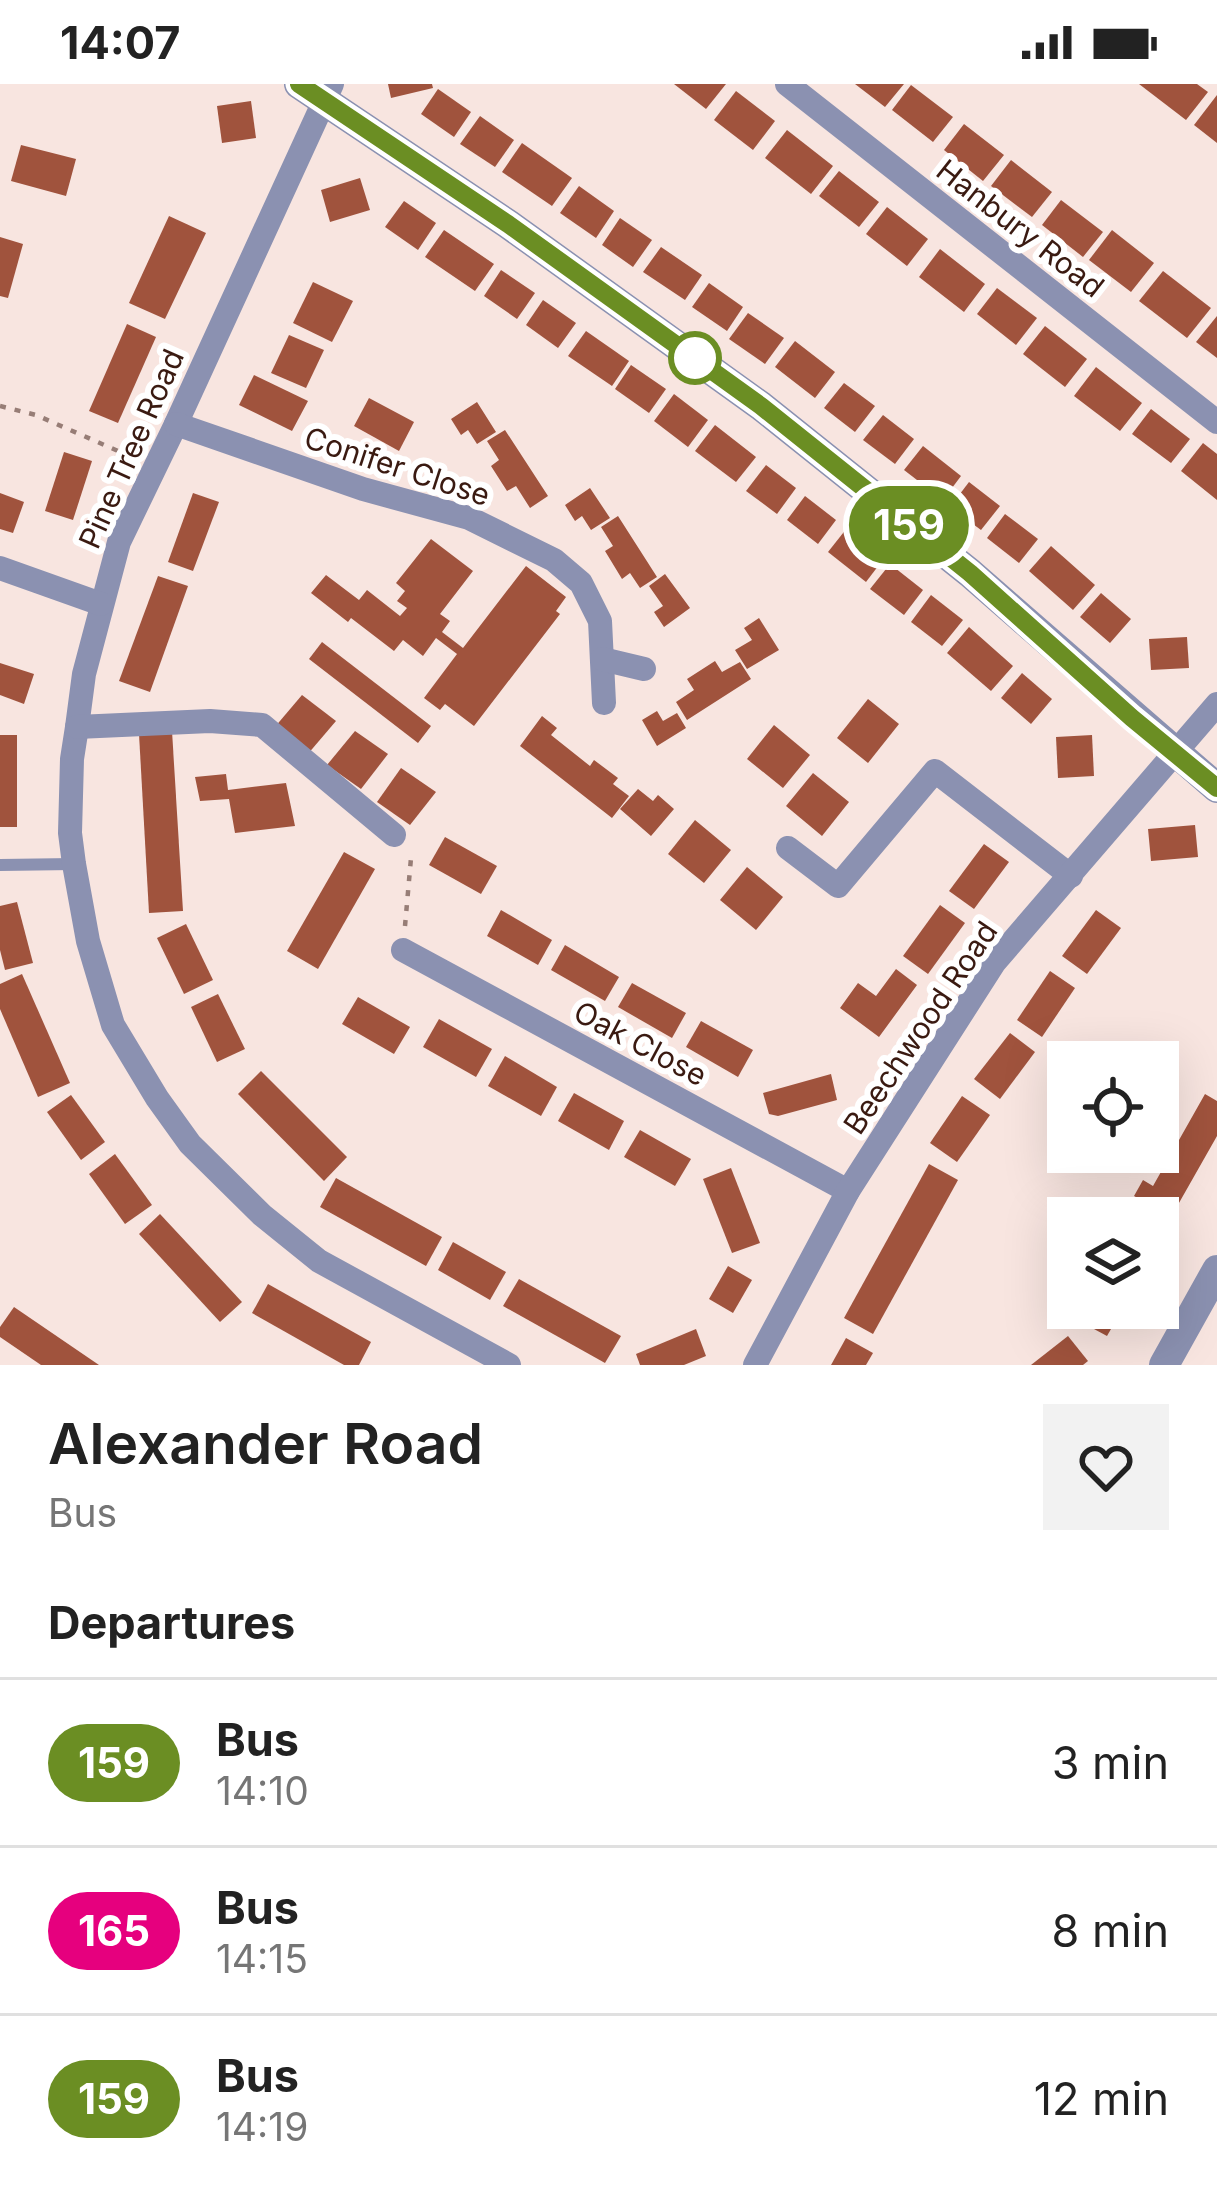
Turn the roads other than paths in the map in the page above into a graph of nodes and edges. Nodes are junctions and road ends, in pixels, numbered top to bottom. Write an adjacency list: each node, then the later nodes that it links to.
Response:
1 (787, 84): 3 (street, Hanbury Road)
2 (319, 90): 4 (street, Pine Tree Road); 12 (street)
3 (1217, 422)
4 (176, 424): 6 (street, Pine Tree Road); 7 (street, Conifer Close)
5 (0, 568): 6 (street)
6 (101, 604): 11 (street, Pine Tree Road)
7 (602, 659): 8 (street); 9 (street, Conifer Close)
8 (644, 669)
9 (604, 703)
10 (1217, 704): 12 (street, Beechwood Road)
11 (77, 727): 14 (street); 16 (street, Pine Tree Road)
12 (1176, 751): 13 (street); 18 (street, Beechwood Road)
13 (1217, 788)
14 (394, 835)
15 (788, 848): 18 (street)
16 (74, 864): 17 (lane); 22 (street, Pine Tree Road)
17 (0, 865)
18 (1071, 876): 20 (street, Beechwood Road)
19 (403, 950): 20 (street, Oak Close)
20 (848, 1191): 23 (street, Beechwood Road)
21 (1217, 1270): 24 (street)
22 (509, 1365)
23 (755, 1365)
24 (1164, 1365)

